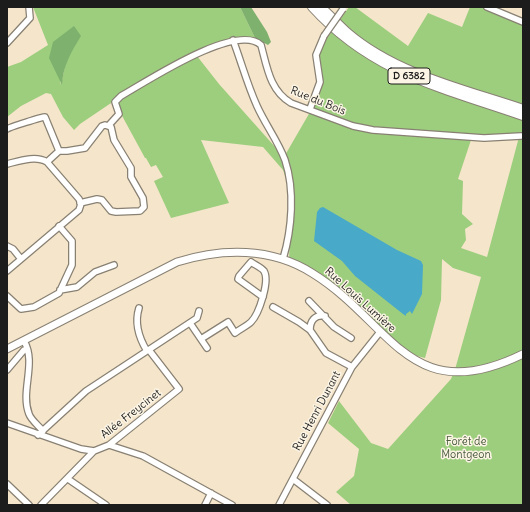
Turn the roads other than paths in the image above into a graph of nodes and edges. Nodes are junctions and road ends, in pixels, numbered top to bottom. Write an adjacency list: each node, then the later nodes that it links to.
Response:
1 (29, 7): 8 (street)
2 (312, 7): 11 (highway, D 6382)
3 (321, 7): 10 (highway, D 6382)
4 (487, 7): 6 (street)
5 (344, 8): 9 (street, bridge)
6 (523, 22)
7 (233, 40): 9 (street, Rue du Bois); 12 (street, Rue du Bois); 22 (street)
8 (7, 43)
9 (310, 109): 14 (street, Rue du Bois)
10 (523, 109)
11 (523, 116)
12 (109, 125): 15 (street); 18 (street)
13 (7, 129): 15 (street)
14 (521, 136)
15 (59, 151): 16 (street)
16 (47, 162): 17 (street); 18 (street)
17 (7, 164)
18 (80, 203): 19 (street)
19 (59, 226): 21 (street); 25 (street)
20 (7, 246): 21 (street)
21 (22, 259): 24 (street)
22 (283, 259): 35 (main road, Rue Louis Lumière); 38 (main road, Rue Louis Lumière)
23 (114, 264): 25 (street)
24 (7, 271)
25 (60, 290): 26 (street)
26 (7, 296)
27 (263, 297): 27 (street); 37 (street)
28 (309, 301): 32 (street)
29 (139, 308): 42 (street)
30 (273, 308): 34 (street)
31 (199, 311): 33 (street)
32 (325, 316): 34 (street); 36 (street)
33 (190, 322): 37 (street); 42 (street)
34 (310, 330): 44 (street)
35 (380, 332): 43 (main road, Rue Louis Lumière); 44 (street, Rue Henri Dunant)
36 (351, 338)
37 (201, 339): 40 (street)
38 (24, 341): 39 (street); 41 (main road, Rue Louis Lumière)
39 (27, 348): 45 (street); 47 (street)
40 (208, 348)
41 (7, 350)
42 (148, 350): 47 (street); 48 (street, Allée Freycinet)
43 (523, 354)
44 (352, 367): 51 (street, Rue Henri Dunant)
45 (7, 370)
46 (7, 423): 47 (street)
47 (41, 433): 49 (street)
48 (108, 445): 49 (street, Allée Freycinet); 53 (street)
49 (94, 451): 50 (street)
50 (68, 479): 55 (street); 56 (street)
51 (293, 480): 59 (street, Rue Henri Dunant); 60 (street)
52 (7, 484): 54 (street)
53 (211, 493): 57 (street); 58 (street)
54 (28, 505)
55 (41, 505)
56 (106, 505)
57 (205, 505)
58 (232, 505)
59 (279, 505)
60 (328, 505)

